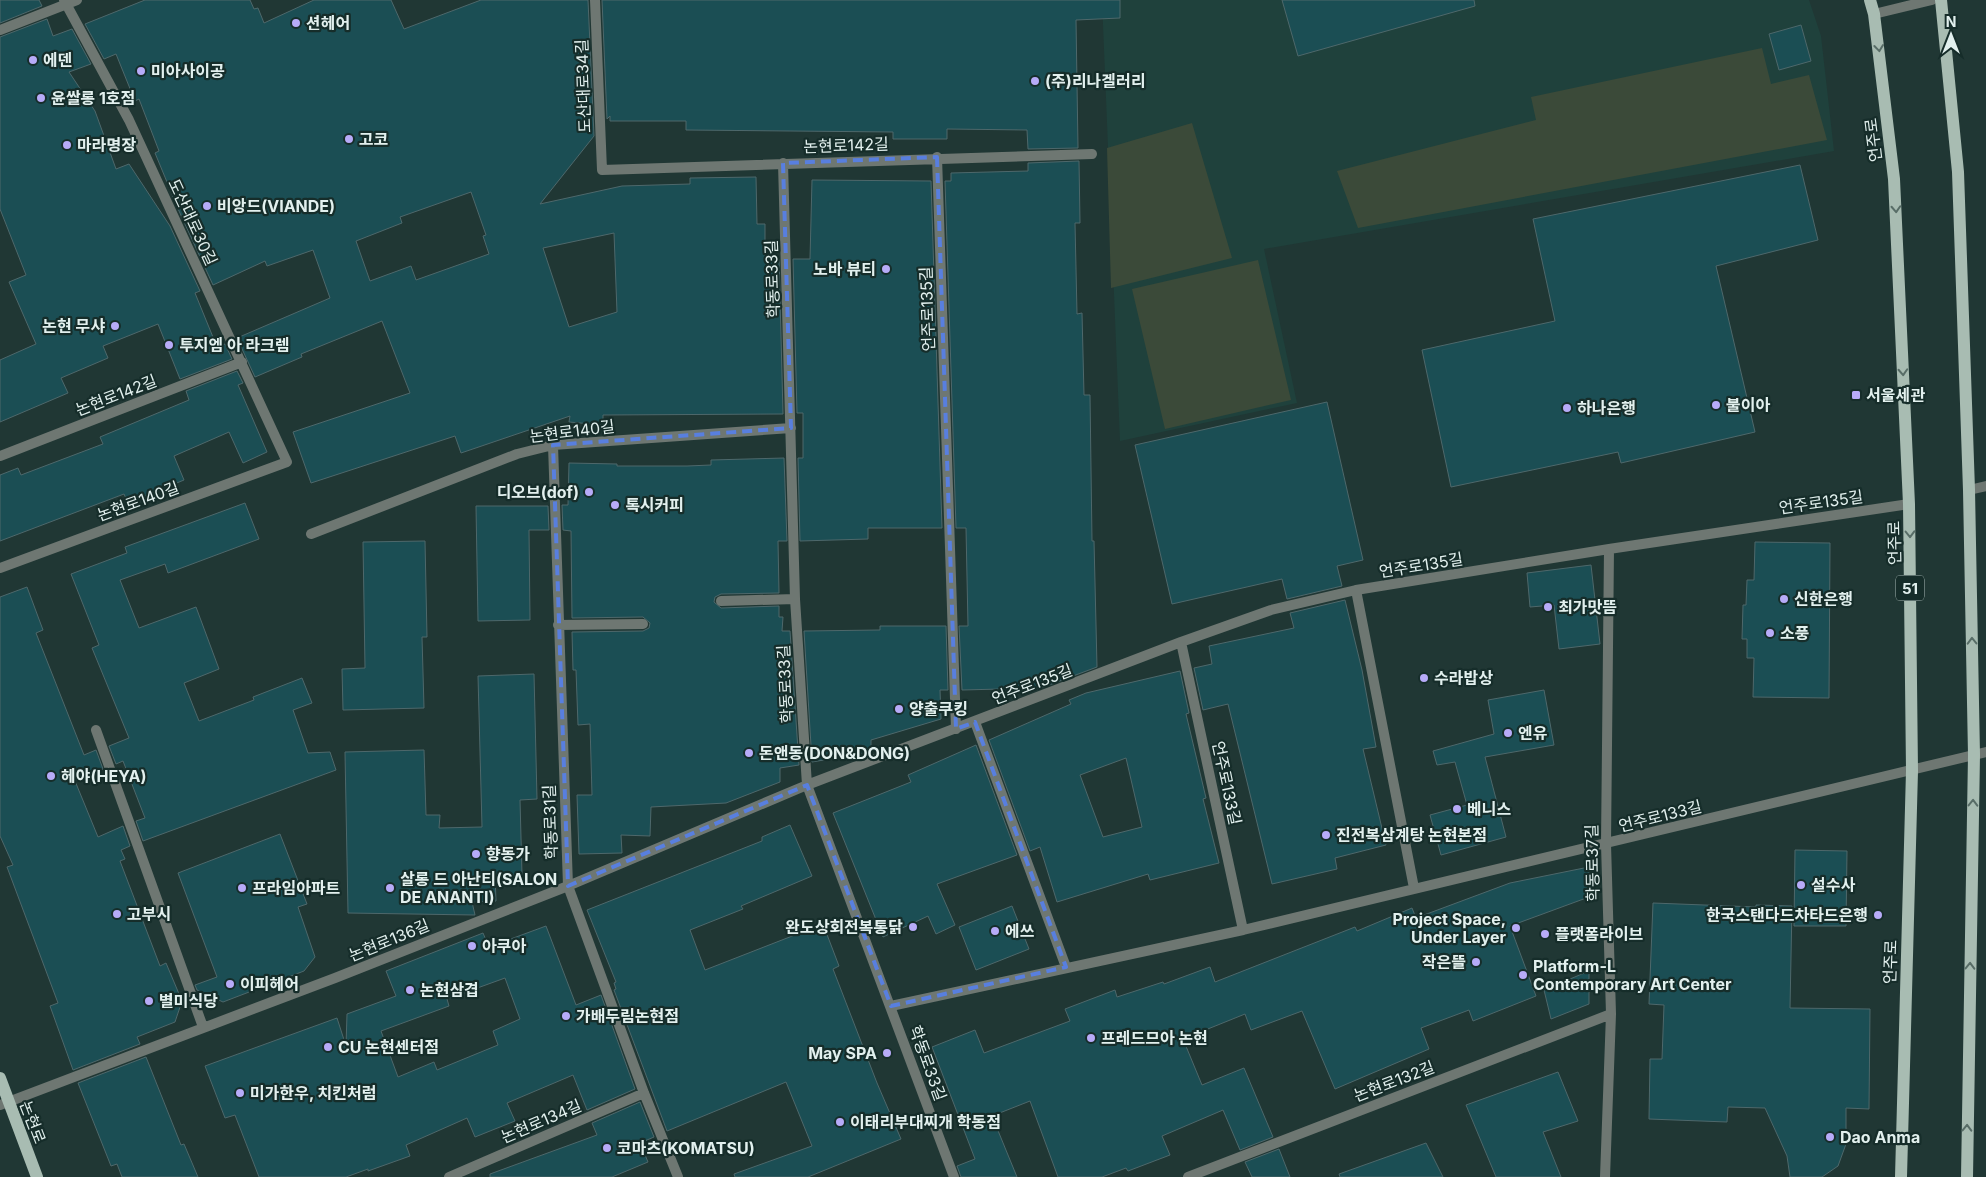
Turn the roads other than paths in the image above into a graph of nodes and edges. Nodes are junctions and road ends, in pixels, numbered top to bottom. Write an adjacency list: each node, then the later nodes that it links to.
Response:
1 (77, 0): 6 (street)
2 (594, 0): 12 (street, 도산대로34길)
3 (1870, 0): 7 (main road, 언주로 / 51)
4 (1932, 0): 7 (street)
5 (1941, 0): 19 (main road)
6 (64, 2): 8 (street); 13 (street, 도산대로30길)
7 (1874, 14): 20 (main road, 언주로 / 51, one-way to 20)
8 (0, 30)
9 (1092, 154): 10 (street, 논현로142길)
10 (937, 157): 11 (street, 논현로142길); 31 (street, 언주로135길)
11 (783, 162): 12 (street, 논현로142길); 14 (street, 학동로33길)
12 (602, 170)
13 (242, 362): 16 (street, 논현로142길); 17 (street, 도산대로30길)
14 (791, 428): 15 (street, 논현로140길); 25 (street, 학동로33길)
15 (553, 445): 21 (street, 논현로140길); 28 (street, 학동로31길)
16 (0, 456)
17 (287, 462): 23 (street, 논현로140길)
18 (1986, 486): 19 (street)
19 (1968, 490): 33 (main road, one-way to 19)
20 (1910, 504): 22 (street, 언주로135길); 34 (main road, 언주로 / 51, one-way to 34)
21 (311, 534)
22 (1609, 549): 24 (street, 언주로135길); 36 (street, 학동로37길)
23 (0, 568)
24 (1356, 590): 29 (street, 언주로135길); 38 (street)
25 (795, 599): 26 (street); 35 (street, 학동로33길)
26 (721, 601)
27 (643, 624): 28 (street)
28 (558, 625): 37 (street, 학동로31길)
29 (1181, 642): 30 (street, 언주로135길); 39 (street, 언주로133길)
30 (975, 722): 31 (street, 언주로135길); 40 (street)
31 (956, 729): 35 (street, 언주로135길)
32 (96, 730): 43 (street)
33 (1980, 753): 34 (street, 언주로133길); 54 (main road, one-way to 33)
34 (1912, 771): 36 (street, 언주로133길); 53 (main road, 언주로 / 51)
35 (807, 785): 37 (street, 논현로136길); 41 (street, 학동로33길)
36 (1606, 844): 38 (street, 언주로133길); 42 (street, 학동로37길)
37 (568, 886): 43 (street, 논현로136길); 45 (street, 학동로31길)
38 (1414, 888): 39 (street, 언주로133길)
39 (1243, 930): 40 (street, 언주로133길)
40 (1066, 967): 41 (street, 언주로133길)
41 (892, 1006): 50 (street, 학동로33길)
42 (1611, 1014): 51 (street, 논현로132길); 52 (street, 학동로37길)
43 (203, 1027): 46 (street, 논현로136길)
44 (0, 1078): 46 (main road, 논현로)
45 (644, 1093): 48 (street, 논현로134길); 49 (street, 학동로31길)
46 (4, 1103): 47 (main road, 논현로)
47 (37, 1177)
48 (449, 1177)
49 (678, 1177)
50 (954, 1177)
51 (1188, 1177)
52 (1605, 1177)
53 (1900, 1177)
54 (1967, 1177)

